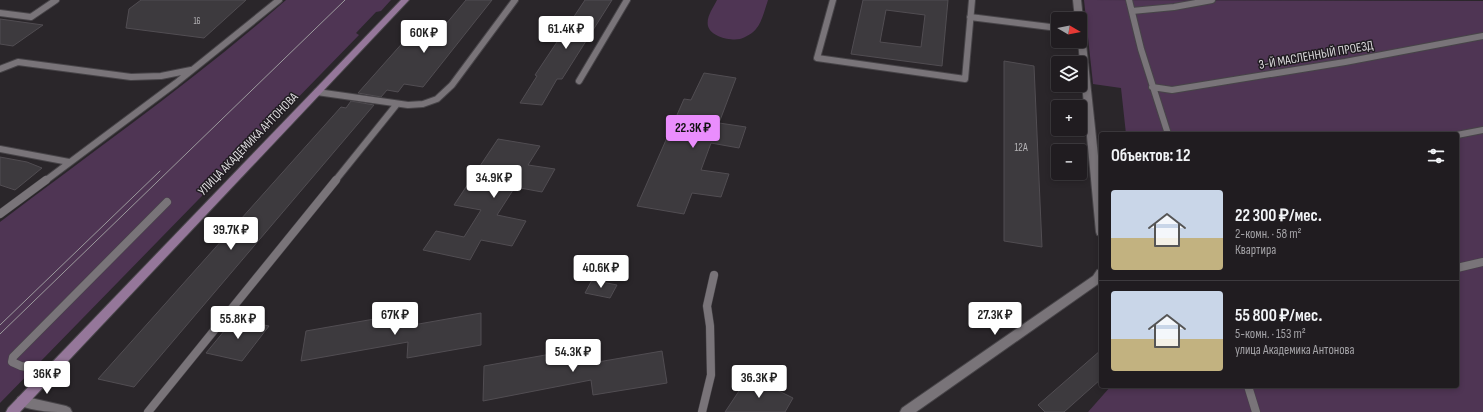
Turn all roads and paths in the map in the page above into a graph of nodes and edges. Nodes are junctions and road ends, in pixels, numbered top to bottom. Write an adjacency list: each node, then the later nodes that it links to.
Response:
1 (56, 0): 13 (lane)
2 (279, 0): 19 (lane)
3 (405, 0): 22 (main road, УЛИЦА АКАДЕМИКА АНТОНОВА)
4 (515, 0): 23 (lane)
5 (627, 0): 20 (lane)
6 (834, 0): 14 (lane)
7 (972, 0): 14 (lane)
8 (1077, 0): 12 (street)
9 (1129, 0): 11 (lane)
10 (1212, 0): 11 (lane)
11 (1132, 11): 21 (lane)
12 (1078, 12)
13 (0, 13)
14 (970, 17): 15 (lane)
15 (1051, 27)
16 (1483, 36): 21 (lane, 3-Й МАСЛЕННЫЙ ПРОЕЗД)
17 (1082, 48): 30 (street)
18 (0, 69): 19 (lane)
19 (193, 69): 28 (lane)
20 (579, 81)
21 (1152, 87): 25 (lane)
22 (317, 92): 23 (lane); 36 (main road, УЛИЦА АКАДЕМИКА АНТОНОВА)
23 (397, 104): 41 (lane)
24 (1483, 130): 26 (lane)
25 (1167, 132)
26 (1459, 135)
27 (0, 150): 28 (lane)
28 (70, 162): 31 (lane)
29 (167, 202): 36 (lane)
30 (1099, 213)
31 (0, 214)
32 (1483, 262): 33 (lane)
33 (1459, 268)
34 (714, 275): 42 (lane)
35 (1099, 276): 43 (street)
36 (50, 372): 38 (main road, УЛИЦА АКАДЕМИКА АНТОНОВА)
37 (1249, 388): 44 (lane)
38 (22, 401): 39 (main road, УЛИЦА АКАДЕМИКА АНТОНОВА); 40 (street)
39 (12, 412)
40 (66, 412)
41 (148, 412)
42 (702, 412)
43 (906, 412)
44 (1256, 412)

